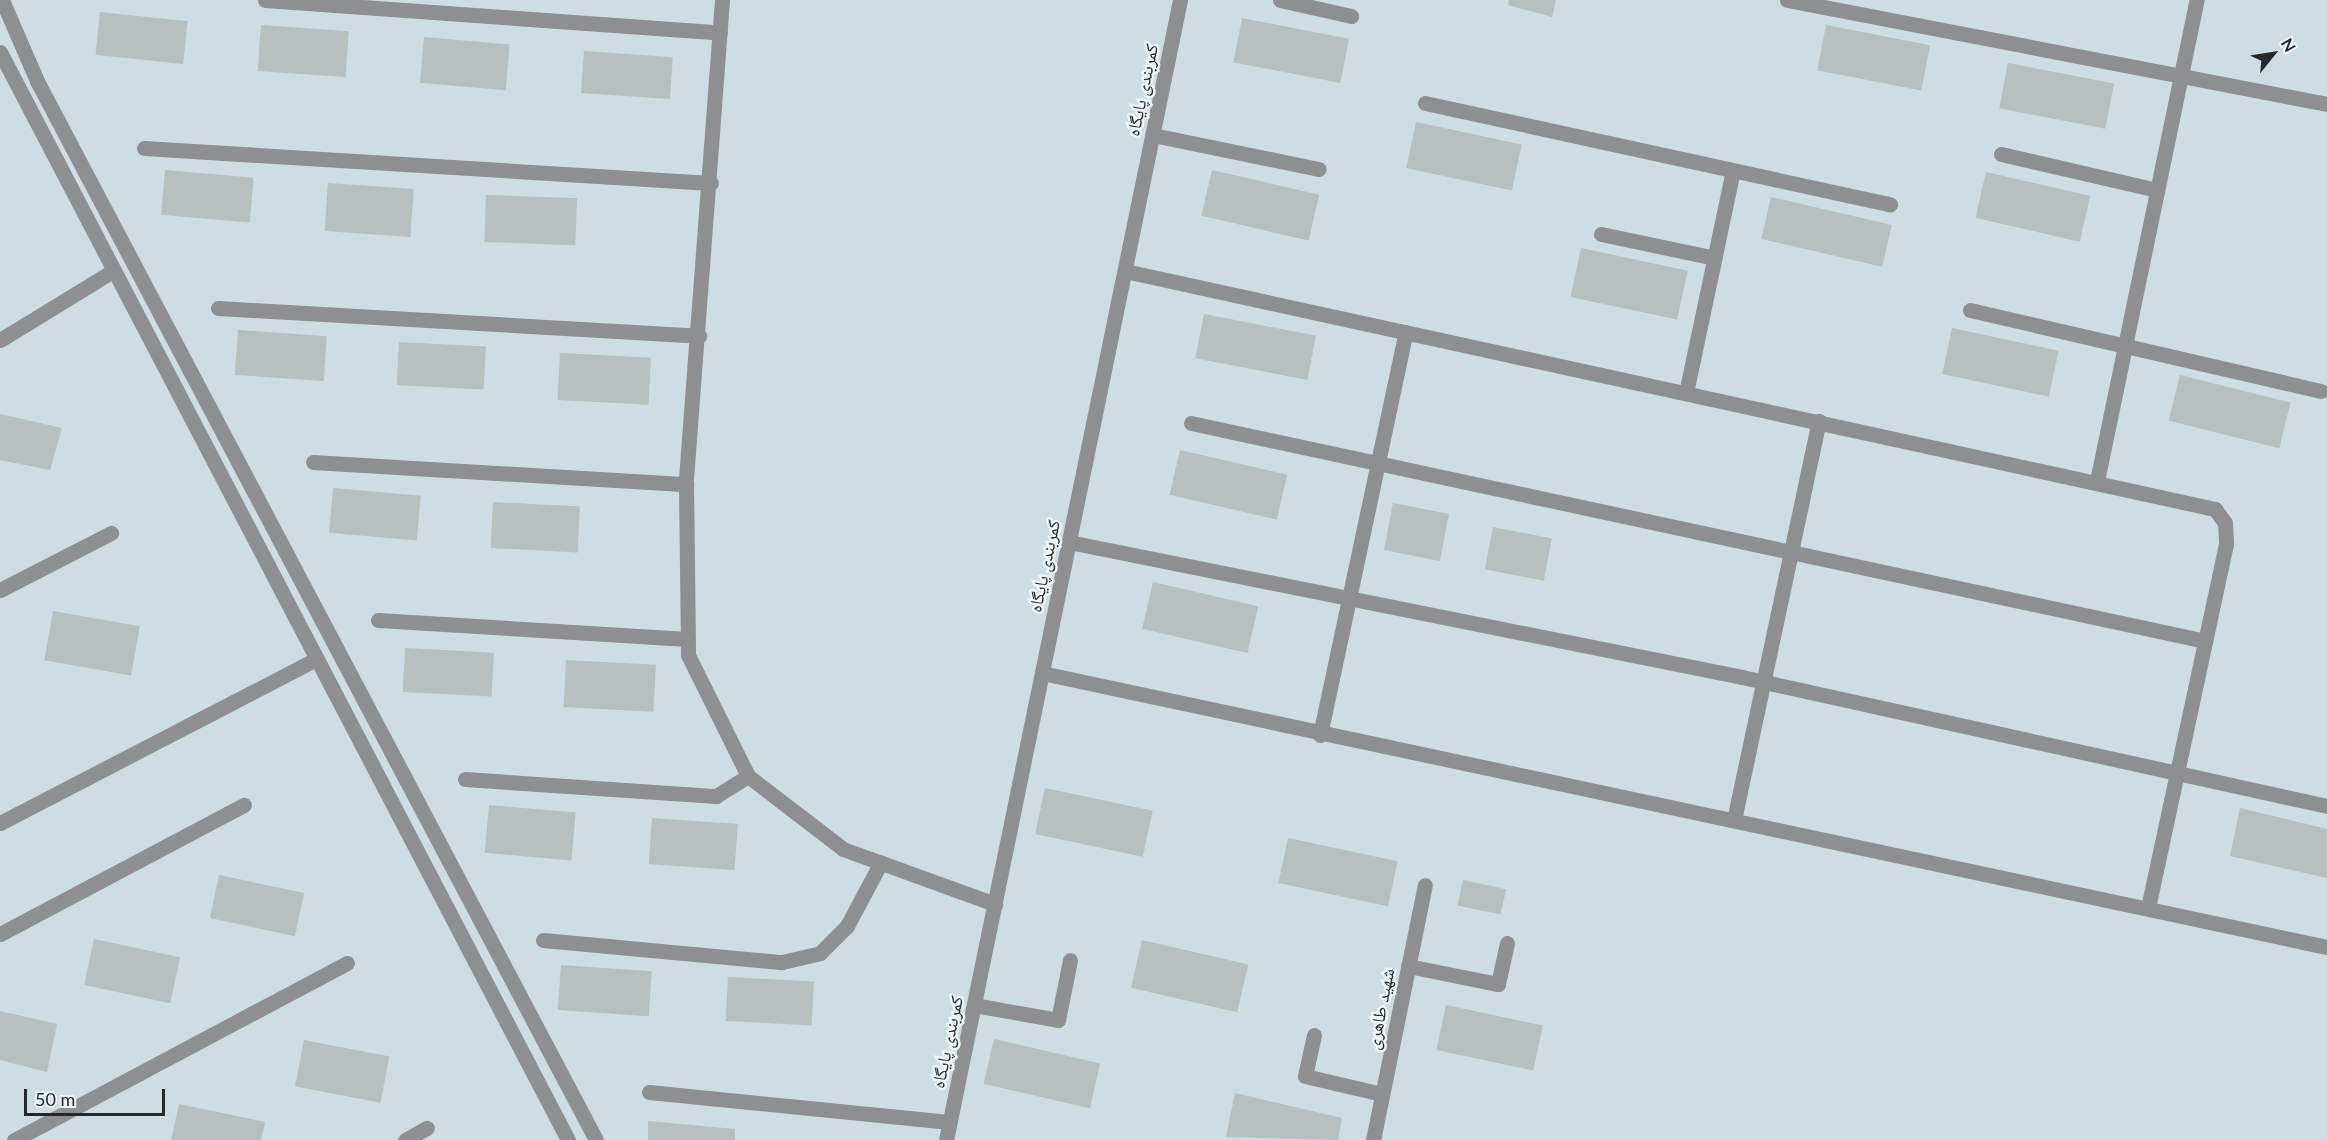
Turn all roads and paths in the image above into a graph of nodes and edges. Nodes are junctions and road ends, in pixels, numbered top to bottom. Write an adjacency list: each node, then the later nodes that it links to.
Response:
1 (2, 0): 79 (street)
2 (265, 0): 9 (street)
3 (722, 0): 9 (street)
4 (1180, 0): 14 (street, کمربندی پایگاه)
5 (1280, 0): 8 (street)
6 (1787, 0): 11 (street)
7 (2197, 0): 11 (street)
8 (1352, 16)
9 (720, 33): 19 (street)
10 (0, 52): 25 (street)
11 (2181, 75): 13 (street); 20 (street)
12 (1425, 104): 18 (street)
13 (2327, 104)
14 (1153, 135): 17 (street); 24 (street, کمربندی پایگاه)
15 (144, 148): 19 (street)
16 (2001, 154): 20 (street)
17 (1319, 169)
18 (1732, 174): 21 (street); 23 (street)
19 (711, 183): 29 (street)
20 (2157, 190): 31 (street)
21 (1890, 204)
22 (1601, 234): 23 (street)
23 (1715, 258): 33 (street)
24 (1125, 271): 28 (street); 41 (street, کمربندی پایگاه)
25 (111, 272): 30 (street); 48 (street)
26 (218, 308): 29 (street)
27 (1970, 310): 31 (street)
28 (1406, 332): 33 (street); 37 (street)
29 (699, 336): 39 (street)
30 (0, 340)
31 (2124, 345): 32 (street); 38 (street)
32 (2320, 391)
33 (1686, 393): 34 (street)
34 (1819, 422): 38 (street); 42 (street)
35 (1191, 423): 37 (street)
36 (313, 462): 39 (street)
37 (1378, 466): 42 (street); 44 (street)
38 (2097, 480): 47 (street)
39 (686, 484): 46 (street)
40 (111, 533): 43 (street)
41 (1069, 542): 44 (street); 49 (street, کمربندی پایگاه)
42 (1790, 553): 47 (street); 50 (street)
43 (0, 590)
44 (1351, 599): 50 (street); 51 (street)
45 (378, 620): 46 (street)
46 (687, 639): 53 (street)
47 (2205, 641): 52 (street)
48 (317, 659): 58 (street); 78 (street)
49 (1042, 673): 51 (street); 61 (street, کمربندی پایگاه)
50 (1764, 682): 52 (street); 57 (street)
51 (1320, 735): 57 (street)
52 (2177, 772): 56 (street); 62 (street)
53 (748, 776): 54 (street); 59 (street)
54 (465, 779)
55 (244, 805): 63 (street)
56 (2327, 806)
57 (1734, 820): 62 (street)
58 (0, 823)
59 (881, 862): 61 (street); 64 (street)
60 (1425, 885): 69 (street, شهید طاهری)
61 (995, 904): 70 (street, کمربندی پایگاه)
62 (2148, 908): 66 (street)
63 (0, 934)
64 (543, 940)
65 (1507, 943): 69 (street)
66 (2327, 947)
67 (1070, 960): 70 (street)
68 (347, 963): 76 (street)
69 (1408, 966): 73 (street, شهید طاهری)
70 (974, 1005): 74 (street, کمربندی پایگاه)
71 (1314, 1035): 73 (street)
72 (649, 1092): 74 (street)
73 (1382, 1094): 81 (street, شهید طاهری)
74 (950, 1122): 80 (street, کمربندی پایگاه)
75 (427, 1128): 77 (street)
76 (14, 1140)
77 (405, 1140)
78 (568, 1140)
79 (596, 1140)
80 (946, 1140)
81 (1373, 1140)

